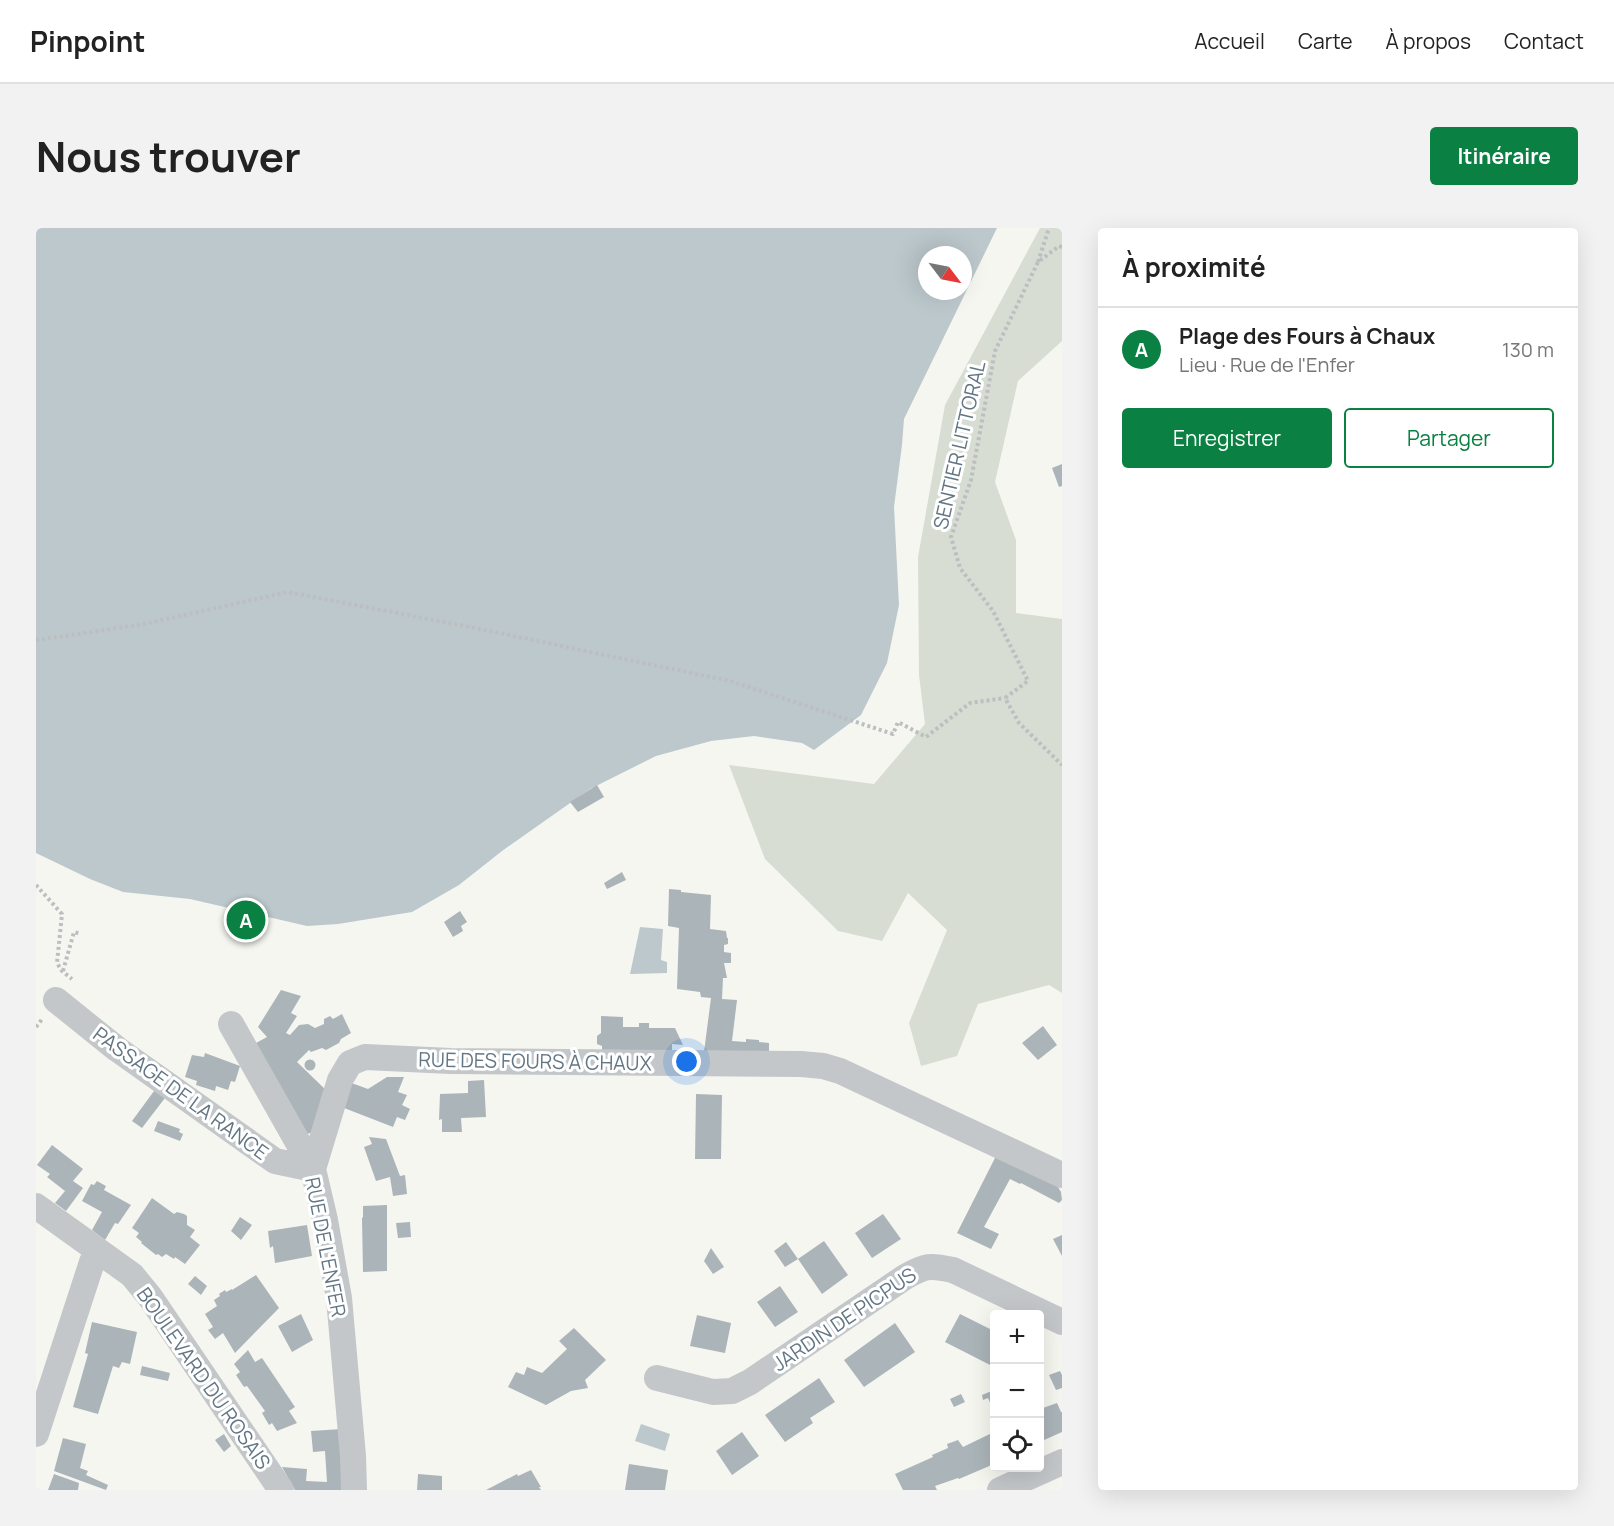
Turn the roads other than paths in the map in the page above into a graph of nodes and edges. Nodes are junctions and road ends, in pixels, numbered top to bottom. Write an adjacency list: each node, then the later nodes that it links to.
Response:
1 (56, 1000): 3 (street, PASSAGE DE LA RANCE)
2 (231, 1024): 3 (street, RUE DE L'ENFER)
3 (313, 1169): 4 (street, RUE DES FOURS À CHAUX); 12 (street, RUE DE L'ENFER)
4 (1062, 1175)
5 (36, 1206): 6 (street, BOULEVARD DU ROSAIS)
6 (98, 1251): 9 (street); 11 (street, BOULEVARD DU ROSAIS)
7 (1062, 1322): 8 (street, JARDIN DE PICPUS)
8 (657, 1378)
9 (36, 1434)
10 (1062, 1462): 13 (street)
11 (281, 1490)
12 (354, 1490)
13 (1000, 1490)

